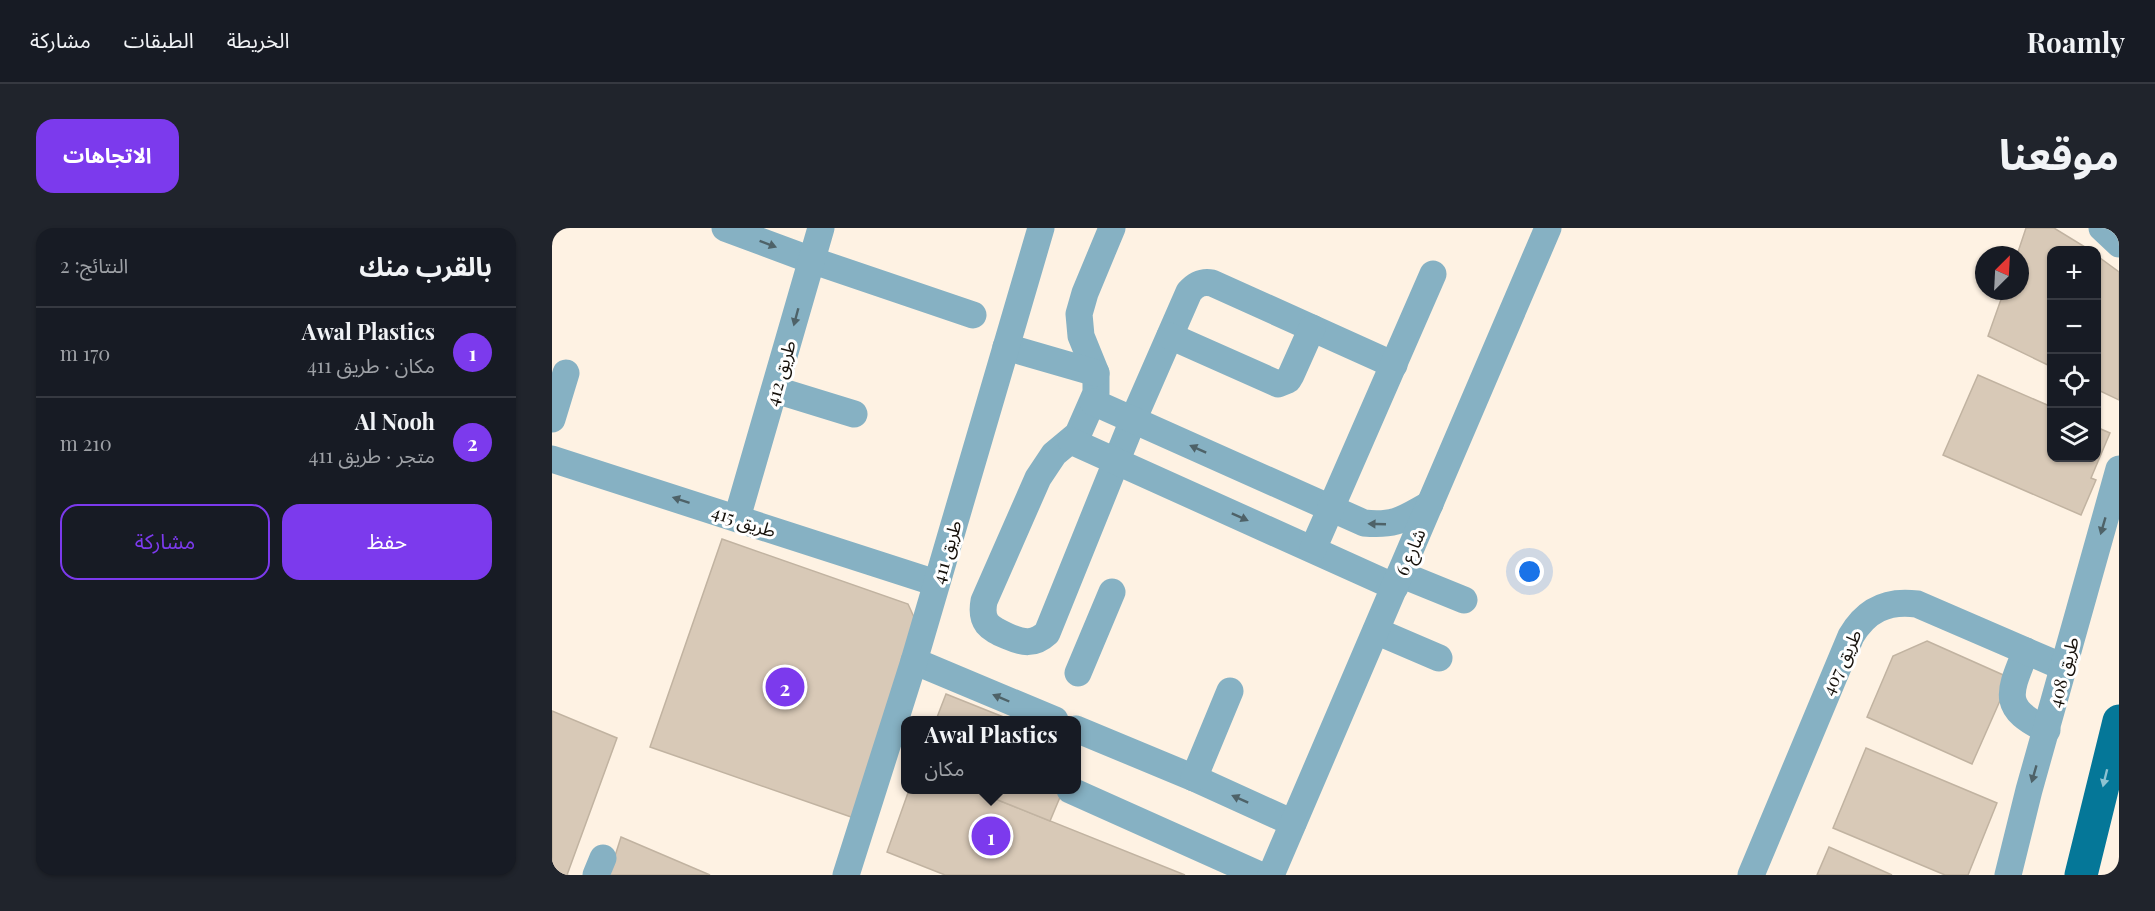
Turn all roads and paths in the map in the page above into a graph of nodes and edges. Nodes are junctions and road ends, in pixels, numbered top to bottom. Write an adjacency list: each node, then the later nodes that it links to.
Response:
1 (725, 228): 8 (street, one-way to 8)
2 (821, 228): 8 (street, طريق 412)
3 (1041, 228): 13 (street, طريق 411)
4 (1112, 228): 16 (street)
5 (2102, 228): 7 (street)
6 (1539, 234): 26 (street, شارع 6)
7 (2119, 244)
8 (811, 260): 10 (street); 17 (street, طريق 412, one-way to 17)
9 (1432, 274): 14 (street)
10 (973, 315)
11 (1312, 328): 12 (street); 12 (street); 14 (street)
12 (1170, 336): 21 (street)
13 (1006, 347): 16 (street); 31 (street, طريق 411)
14 (1394, 364): 27 (street)
15 (566, 373): 20 (street)
16 (1096, 374): 18 (street)
17 (776, 390): 19 (street); 28 (street, طريق 412)
18 (1093, 402): 21 (street); 22 (street)
19 (854, 414)
20 (552, 419)
21 (1133, 420): 24 (street); 27 (street, one-way to 21)
22 (1071, 441): 24 (street); 34 (street)
23 (552, 459): 28 (street, طريق 415, one-way to 23)
24 (1116, 462): 29 (street, one-way to 29); 34 (street)
25 (2119, 470): 40 (street, طريق 408, one-way to 40)
26 (1430, 504): 27 (street, one-way to 27); 30 (street, شارع 6)
27 (1331, 509): 29 (street)
28 (737, 518): 31 (street, طريق 415)
29 (1313, 549): 30 (street)
30 (1397, 580): 33 (street); 35 (street, شارع 6)
31 (936, 583): 39 (street, طريق 411)
32 (1112, 592): 36 (street)
33 (1464, 600)
34 (1053, 617): 36 (street)
35 (1376, 631): 38 (street); 49 (street, شارع 6)
36 (1094, 634): 41 (street)
37 (2026, 651): 40 (street, طريق 407); 45 (street); 53 (street, طريق 407)
38 (1439, 658)
39 (914, 661): 43 (street, one-way to 39); 50 (street, طريق 411)
40 (2063, 667): 45 (street, طريق 408)
41 (1078, 672)
42 (1230, 690): 47 (street)
43 (1045, 716)
44 (2119, 721): 55 (main road, one-way to 55)
45 (2047, 730): 54 (street, طريق 408, one-way to 54)
46 (1081, 731): 47 (street)
47 (1194, 778): 49 (street, one-way to 47)
48 (1079, 794): 51 (street)
49 (1293, 823): 52 (street, شارع 6)
50 (846, 875)
51 (1260, 875)
52 (1271, 875)
53 (1751, 875)
54 (2008, 875)
55 (2081, 875)

